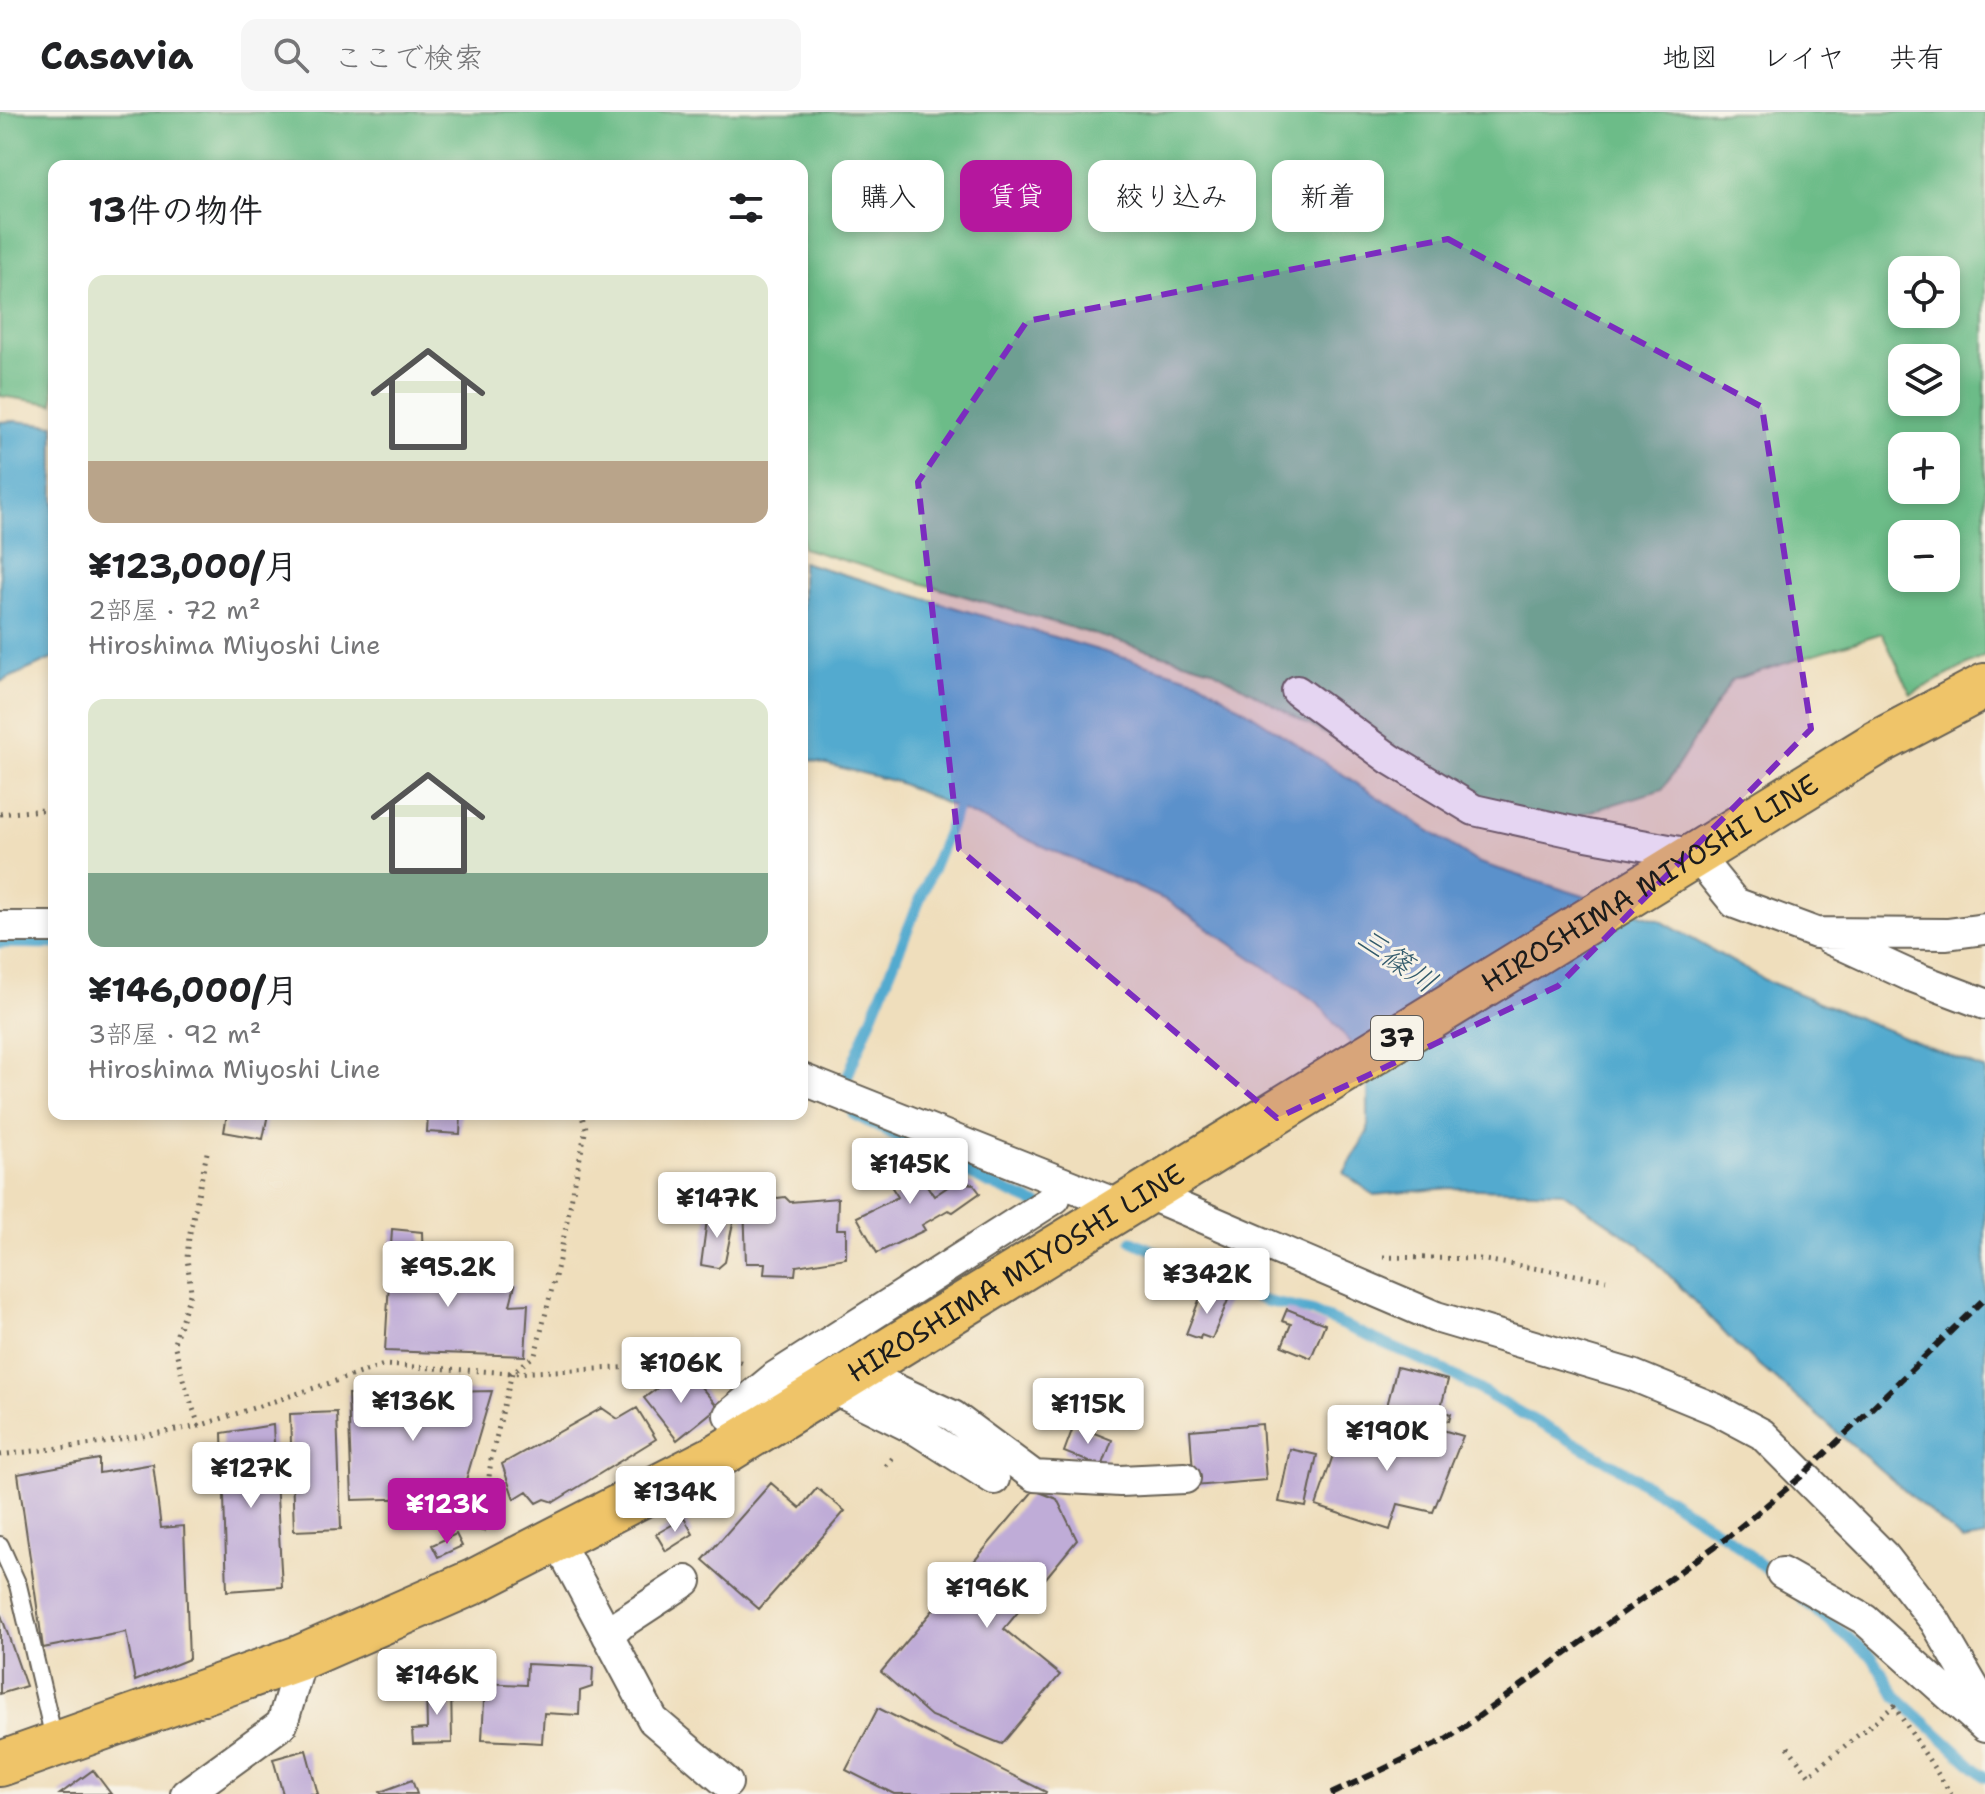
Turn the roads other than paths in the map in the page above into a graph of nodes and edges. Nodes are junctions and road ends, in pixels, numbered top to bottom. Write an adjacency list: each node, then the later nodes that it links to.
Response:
1 (1985, 686): 3 (main road, HIROSHIMA MIYOSHI LINE / 37)
2 (1297, 691): 3 (street)
3 (1696, 855): 7 (street); 11 (main road, HIROSHIMA MIYOSHI LINE / 37)
4 (0, 927): 5 (street)
5 (48, 927)
6 (1985, 929): 7 (street)
7 (1816, 933): 8 (street)
8 (1985, 1004)
9 (808, 1081): 11 (street)
10 (1055, 1198): 12 (street)
11 (1135, 1200): 13 (main road, HIROSHIMA MIYOSHI LINE / 37); 23 (street)
12 (775, 1377): 13 (street); 14 (street)
13 (843, 1379): 15 (street); 16 (street); 17 (main road, HIROSHIMA MIYOSHI LINE / 37)
14 (729, 1415)
15 (1185, 1478)
16 (994, 1479)
17 (557, 1540): 21 (street); 22 (main road, HIROSHIMA MIYOSHI LINE / 37)
18 (0, 1545): 25 (lane)
19 (1782, 1573): 24 (street)
20 (686, 1581): 21 (street)
21 (608, 1636): 27 (street)
22 (302, 1657): 25 (main road, HIROSHIMA MIYOSHI LINE / 37); 28 (street)
23 (1985, 1707)
24 (1985, 1727)
25 (56, 1745): 26 (main road, HIROSHIMA MIYOSHI LINE / 37)
26 (0, 1764)
27 (727, 1783)
28 (186, 1794)

